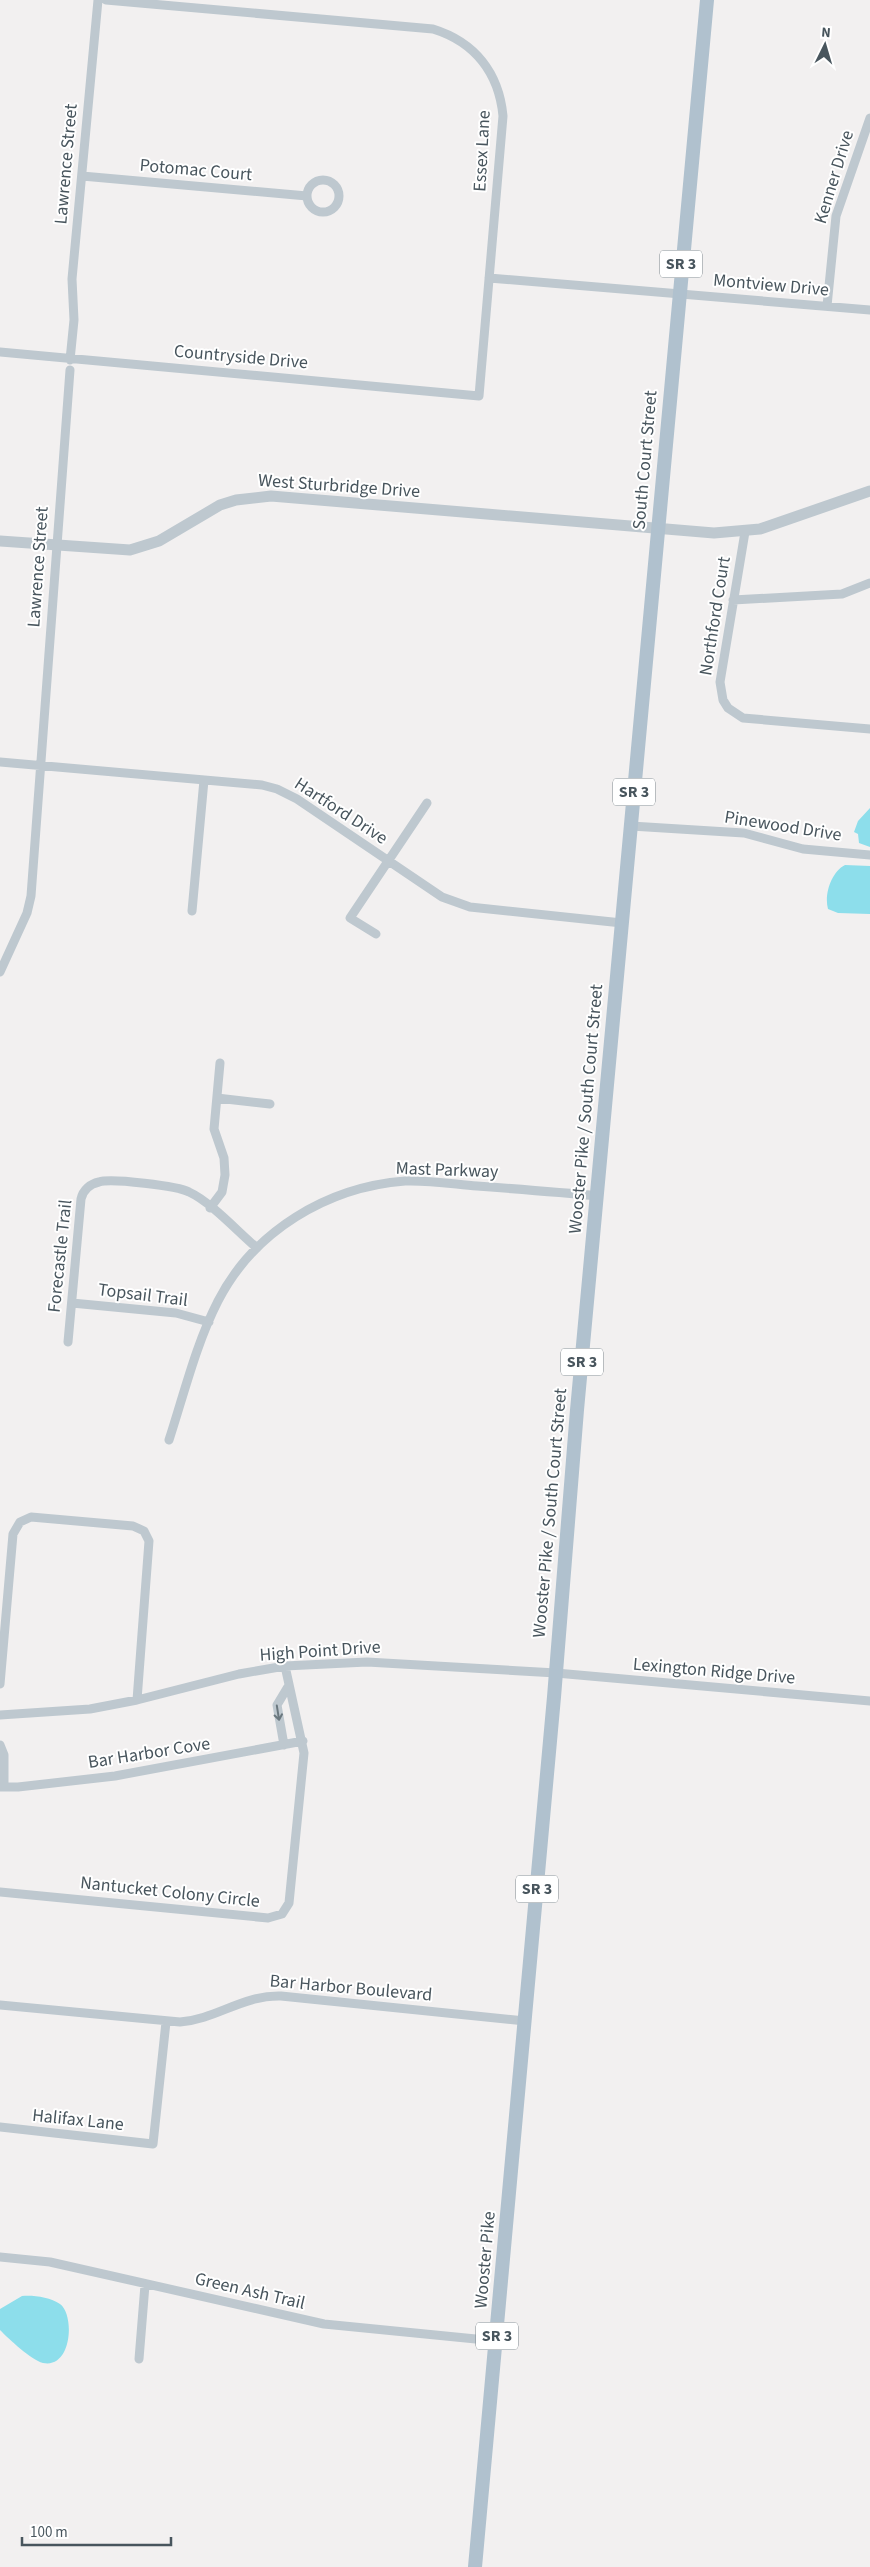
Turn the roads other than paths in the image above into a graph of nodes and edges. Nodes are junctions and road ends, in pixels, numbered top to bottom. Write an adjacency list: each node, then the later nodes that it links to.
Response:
1 (98, 0): 5 (street, Lawrence Street)
2 (106, 0): 7 (street, Essex Lane)
3 (707, 0): 8 (main road, South Court Street / SR 3)
4 (870, 118): 9 (street, Kenner Drive)
5 (82, 176): 6 (street, Potomac Court); 12 (street, Lawrence Street)
6 (307, 196)
7 (489, 278): 8 (street, Montview Drive); 14 (street, Essex Lane)
8 (678, 294): 9 (street, Montview Drive); 16 (main road, South Court Street / SR 3)
9 (827, 306): 10 (street, Montview Drive)
10 (870, 310)
11 (0, 352): 12 (street, Countryside Drive)
12 (70, 359): 14 (street, Countryside Drive)
13 (70, 370): 19 (street, Lawrence Street)
14 (479, 396)
15 (870, 491): 17 (street, West Sturbridge Drive)
16 (658, 528): 17 (street, West Sturbridge Drive); 19 (street, West Sturbridge Drive); 27 (main road, South Court Street / SR 3)
17 (746, 532): 21 (street, Northford Court)
18 (0, 541): 19 (street, West Sturbridge Drive)
19 (56, 546): 24 (street, Lawrence Street)
20 (870, 583): 21 (street)
21 (733, 600): 22 (street, Northford Court)
22 (870, 729)
23 (0, 762): 24 (street, Hartford Drive)
24 (39, 766): 25 (street, Hartford Drive); 33 (street, Lawrence Street)
25 (204, 780): 29 (street, Hartford Drive); 30 (street)
26 (426, 803): 29 (street)
27 (631, 826): 28 (street, Pinewood Drive); 31 (main road, South Court Street / SR 3)
28 (870, 855)
29 (388, 861): 31 (street, Hartford Drive); 32 (street)
30 (192, 911)
31 (622, 923): 37 (main road, Wooster Pike / South Court Street / SR 3)
32 (376, 934)
33 (0, 972)
34 (220, 1063): 35 (street)
35 (217, 1098): 36 (street); 38 (street)
36 (270, 1104)
37 (598, 1196): 39 (street, Mast Parkway); 45 (main road, Wooster Pike / South Court Street / SR 3)
38 (210, 1208): 39 (street, Forecastle Trail); 40 (street, Forecastle Trail)
39 (257, 1248): 41 (street, Mast Parkway)
40 (72, 1303): 41 (street, Topsail Trail); 42 (street, Forecastle Trail)
41 (209, 1322): 43 (street, Mast Parkway)
42 (68, 1342)
43 (169, 1440)
44 (285, 1666): 45 (street, High Point Drive); 47 (street, Nantucket Colony Circle); 48 (street, High Point Drive)
45 (556, 1673): 49 (street, Lexington Ridge Drive); 57 (main road, Wooster Pike / South Court Street / SR 3)
46 (0, 1684): 48 (street)
47 (289, 1685): 51 (street, Nantucket Colony Circle); 52 (street, one-way to 52)
48 (137, 1700): 50 (street, High Point Drive)
49 (870, 1702)
50 (0, 1715)
51 (303, 1741): 52 (street, Bar Harbor Cove); 55 (street, Nantucket Colony Circle)
52 (284, 1745): 54 (street, Bar Harbor Cove)
53 (0, 1746): 54 (street)
54 (2, 1787)
55 (0, 1892)
56 (0, 2005): 58 (street, Bar Harbor Boulevard)
57 (525, 2021): 58 (street, Bar Harbor Boulevard); 59 (main road, Wooster Pike / South Court Street / SR 3)
58 (166, 2022): 60 (street, Halifax Lane)
59 (517, 2105): 63 (main road, Wooster Pike / SR 3)
60 (0, 2127)
61 (0, 2257): 62 (street, Green Ash Trail)
62 (145, 2285): 63 (street, Green Ash Trail); 64 (street)
63 (496, 2341): 65 (main road, Wooster Pike / SR 3)
64 (139, 2359)
65 (475, 2567)

